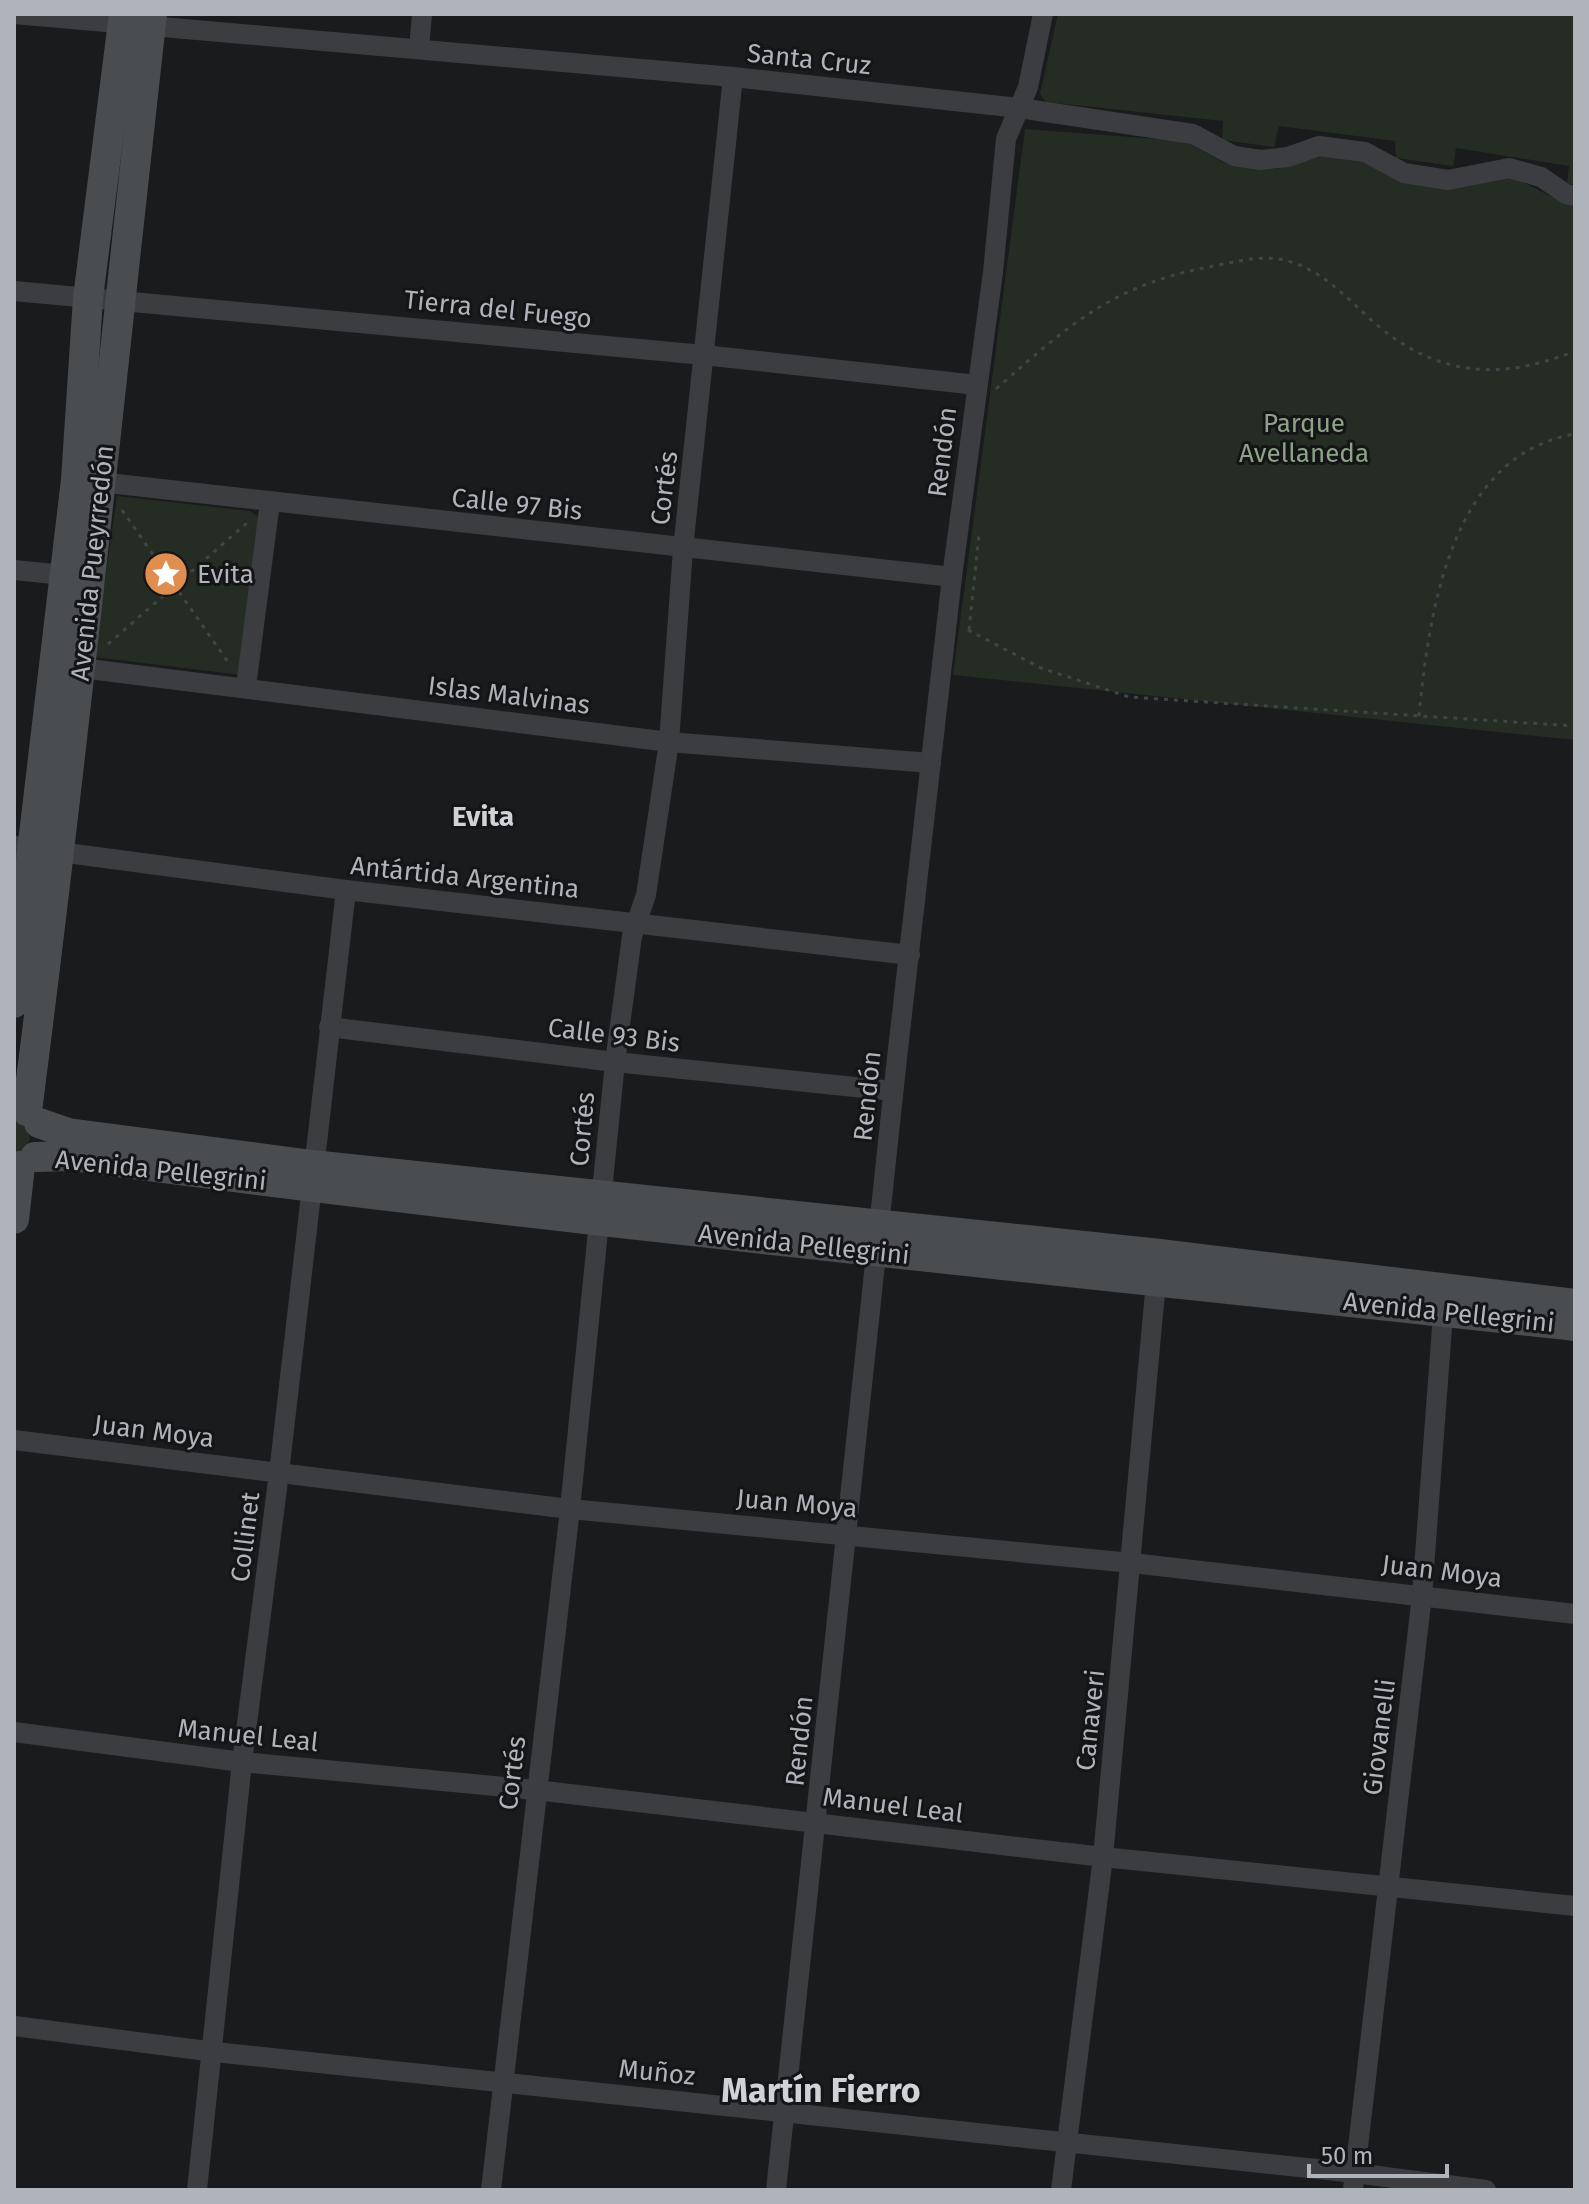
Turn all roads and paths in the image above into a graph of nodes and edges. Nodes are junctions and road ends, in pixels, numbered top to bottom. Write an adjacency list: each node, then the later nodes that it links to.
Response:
1 (14, 14): 4 (street, Santa Cruz)
2 (422, 14): 5 (street)
3 (1043, 14): 7 (street, Rendón)
4 (137, 20): 5 (street, Santa Cruz); 10 (main road, Avenida Pueyrredón); 11 (main road, Avenida Pueyrredón)
5 (419, 49): 6 (street, Santa Cruz)
6 (733, 77): 7 (street, Santa Cruz); 13 (street, Cortés)
7 (1019, 108): 8 (street, Santa Cruz); 14 (street, Rendón)
8 (1575, 196)
9 (14, 291): 10 (street, Tierra del Fuego)
10 (88, 298): 11 (street, Tierra del Fuego); 16 (main road, Avenida Pueyrredón)
11 (118, 298): 13 (street, Tierra del Fuego); 16 (main road, Avenida Pueyrredón)
12 (1575, 351): 14 (path)
13 (704, 355): 14 (street, Tierra del Fuego); 19 (street, Cortés)
14 (985, 387): 22 (street, Rendón)
15 (1575, 434): 28 (path)
16 (89, 481): 17 (street, Calle 97 Bis); 21 (main road, Avenida Pueyrredón); 23 (path)
17 (270, 502): 19 (street, Calle 97 Bis); 23 (path); 27 (street)
18 (980, 525): 25 (path)
19 (683, 549): 22 (street, Calle 97 Bis); 30 (street, Cortés)
20 (14, 570): 21 (street)
21 (79, 576): 26 (main road, Avenida Pueyrredón); 32 (main road, Avenida Pueyrredón)
22 (952, 577): 31 (street, Rendón)
23 (175, 586): 26 (path); 27 (path)
24 (961, 626): 25 (path)
25 (969, 630): 28 (path)
26 (81, 668): 27 (street, Islas Malvinas); 32 (main road, Avenida Pueyrredón)
27 (246, 687): 30 (street, Islas Malvinas)
28 (1419, 716): 29 (path)
29 (1575, 726)
30 (669, 742): 31 (street, Islas Malvinas); 34 (street, Cortés)
31 (931, 763): 35 (street, Rendón)
32 (36, 848): 33 (street, Antártida Argentina); 36 (main road, Avenida Pueyrredón)
33 (346, 890): 34 (street, Antártida Argentina); 37 (street, Collinet)
34 (639, 922): 35 (street, Antártida Argentina); 38 (street, Cortés)
35 (910, 955): 39 (street, Rendón)
36 (23, 1007): 40 (main road, Avenida Pueyrredón)
37 (329, 1027): 38 (street, Calle 93 Bis); 42 (street, Collinet)
38 (615, 1062): 39 (street, Calle 93 Bis); 43 (street, Cortés)
39 (893, 1091): 45 (street, Rendón)
40 (26, 1114): 41 (main road, Avenida Pueyrredón); 42 (main road, Avenida Pellegrini)
41 (23, 1163): 42 (main road, Avenida Pellegrini); 44 (main road)
42 (312, 1176): 43 (main road, Avenida Pellegrini); 51 (street, Collinet)
43 (601, 1208): 45 (main road, Avenida Pellegrini); 52 (street, Cortés)
44 (14, 1219)
45 (878, 1240): 46 (main road, Avenida Pellegrini); 53 (street, Rendón)
46 (1158, 1267): 47 (main road, Avenida Pellegrini); 54 (street, Canaveri)
47 (1444, 1301): 48 (main road, Avenida Pellegrini); 49 (main road, Avenida Pellegrini); 55 (street, Giovanelli)
48 (1575, 1304)
49 (1575, 1326)
50 (14, 1440): 51 (street, Juan Moya)
51 (279, 1473): 52 (street, Juan Moya); 58 (street, Collinet)
52 (570, 1509): 53 (street, Juan Moya); 59 (street, Cortés)
53 (846, 1534): 54 (street, Juan Moya); 60 (street, Rendón)
54 (1132, 1563): 55 (street, Juan Moya); 61 (street, Canaveri)
55 (1422, 1595): 56 (street, Juan Moya); 62 (street, Giovanelli)
56 (1575, 1614)
57 (14, 1732): 58 (street, Manuel Leal)
58 (242, 1762): 59 (street, Manuel Leal); 65 (street, Collinet)
59 (536, 1790): 60 (street, Manuel Leal); 66 (street, Cortés)
60 (817, 1821): 61 (street, Manuel Leal); 67 (street, Rendón)
61 (1103, 1857): 62 (street, Manuel Leal); 68 (street, Canaveri)
62 (1387, 1885): 63 (street, Manuel Leal); 69 (street, Giovanelli)
63 (1575, 1906)
64 (14, 2026): 65 (street, Muñoz)
65 (215, 2052): 66 (street, Muñoz); 70 (street, Collinet)
66 (504, 2082): 67 (street, Muñoz); 71 (street, Cortés)
67 (784, 2111): 68 (street, Muñoz); 72 (street, Rendón)
68 (1066, 2142): 69 (street, Muñoz); 73 (street, Canaveri)
69 (1354, 2181): 74 (street, Muñoz)
70 (197, 2190)
71 (491, 2190)
72 (776, 2190)
73 (1061, 2190)
74 (1486, 2190)

